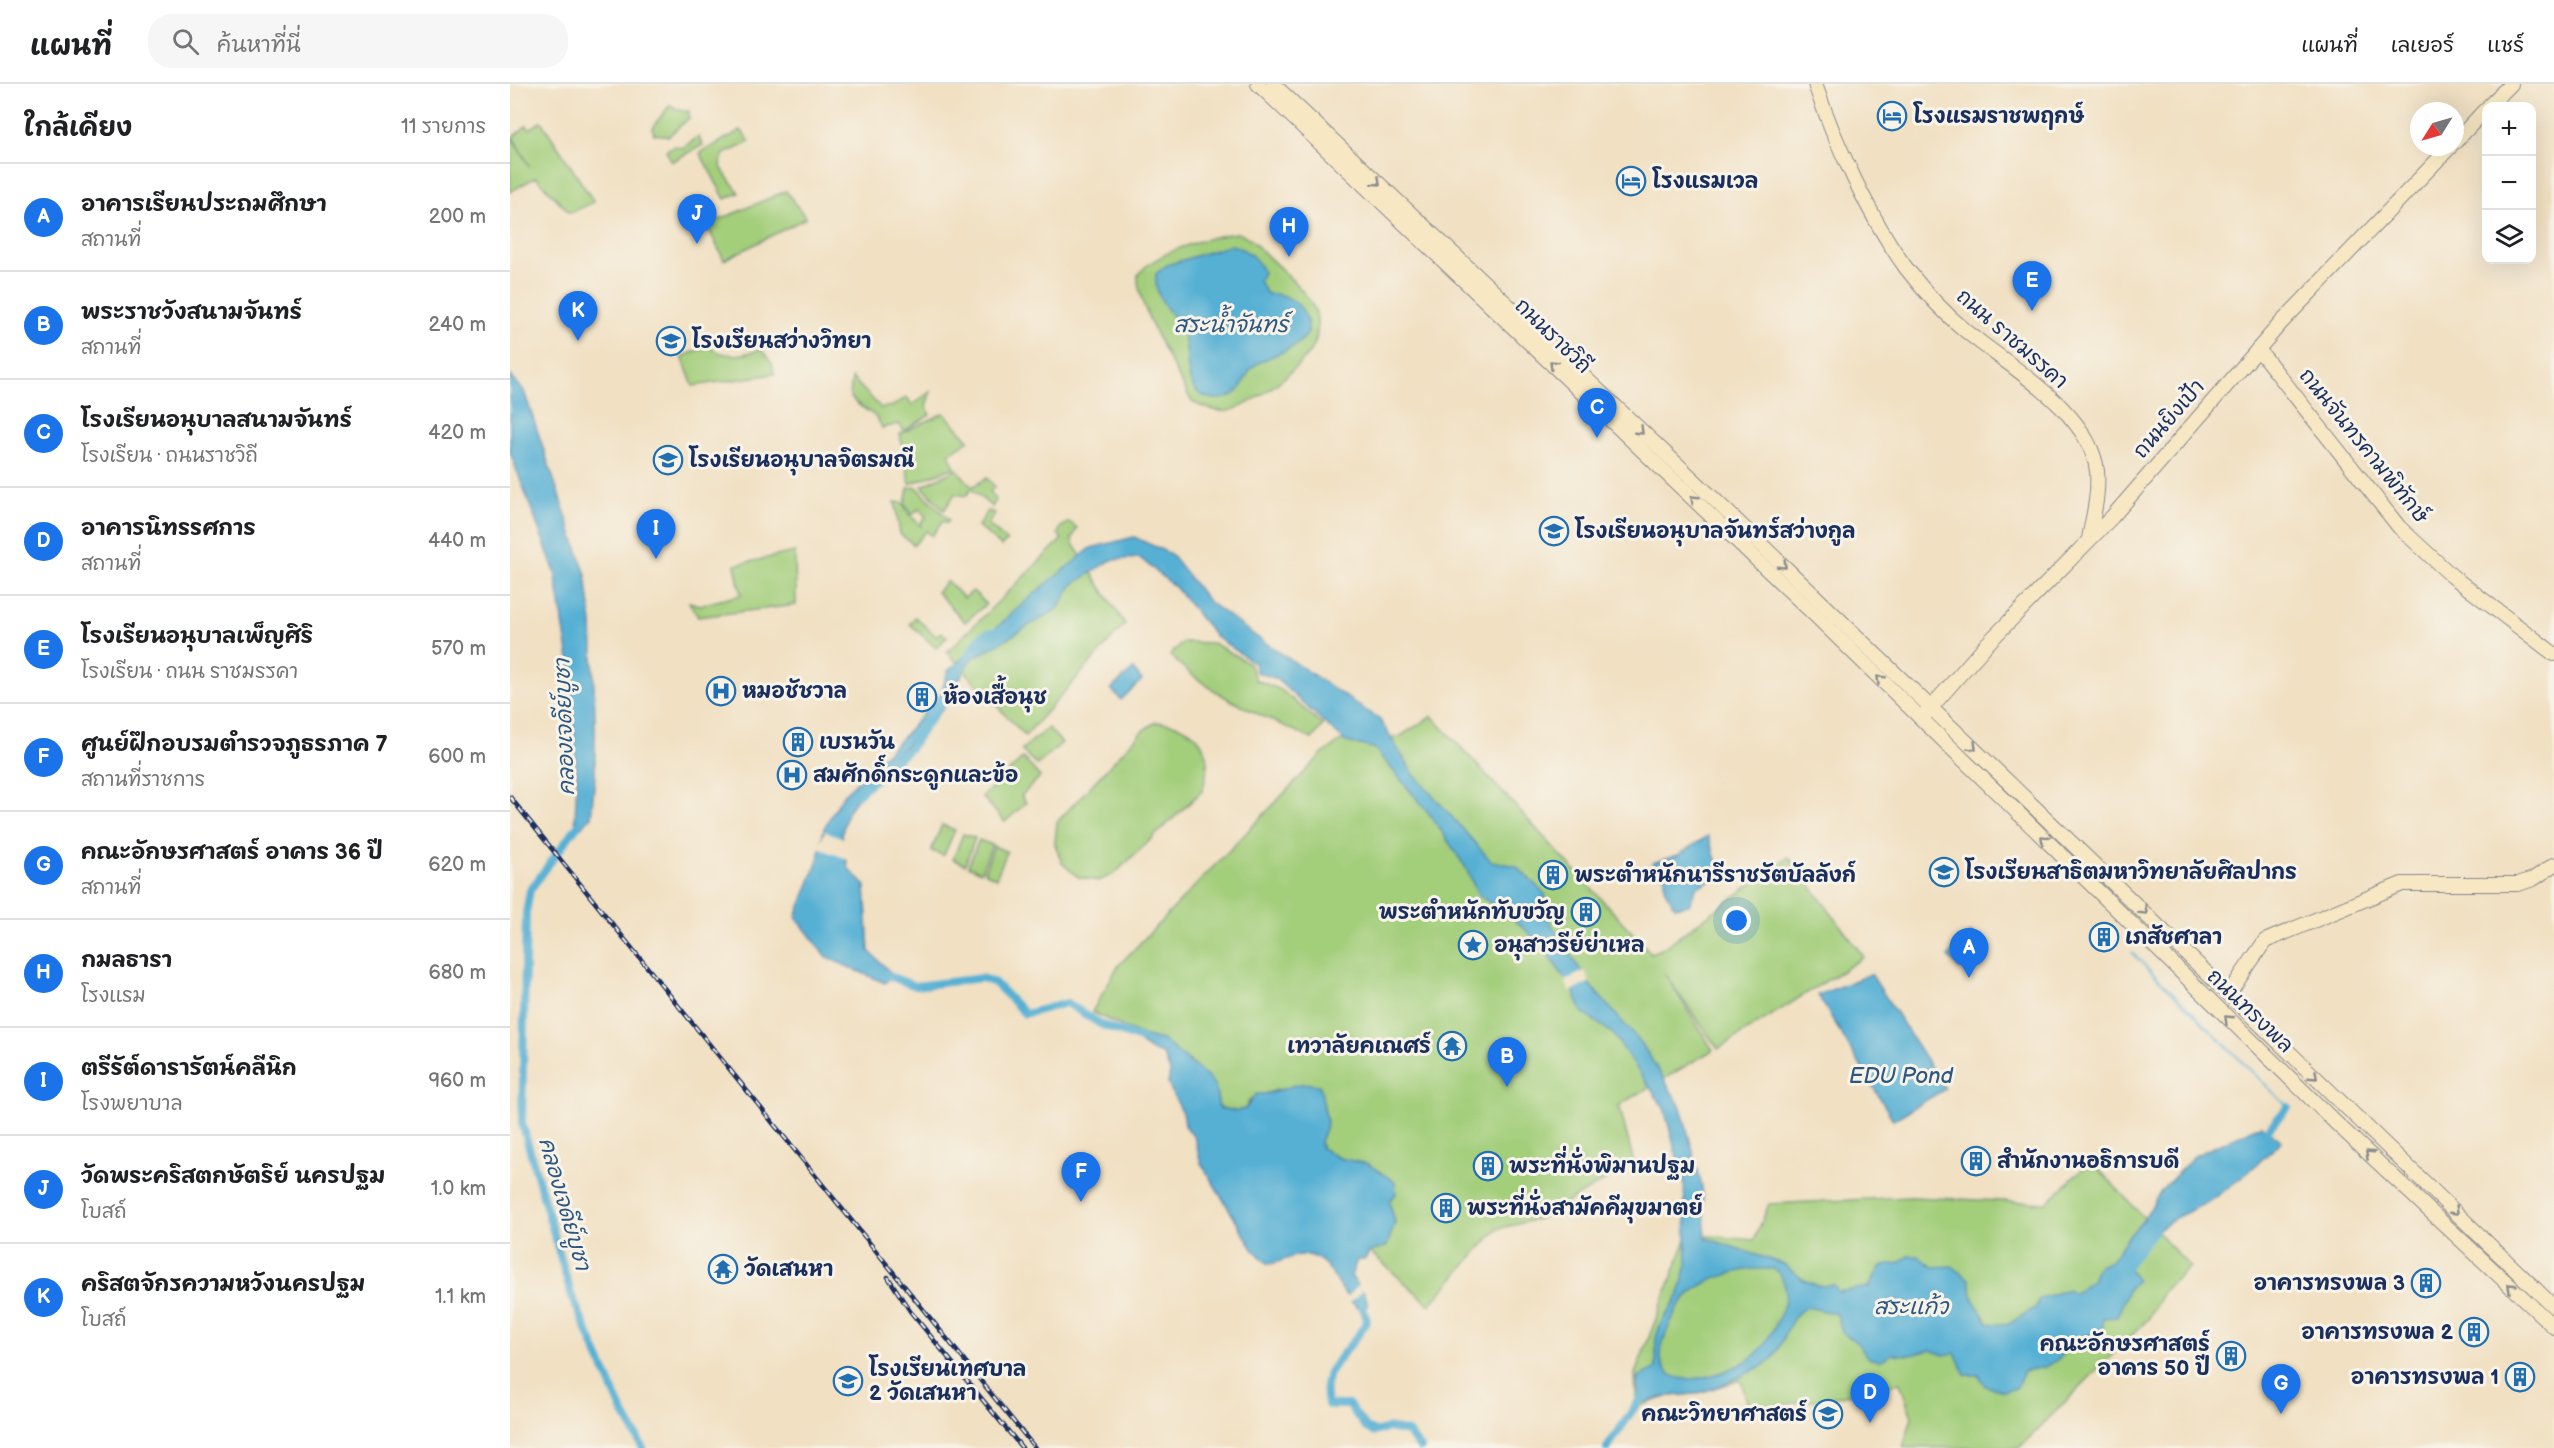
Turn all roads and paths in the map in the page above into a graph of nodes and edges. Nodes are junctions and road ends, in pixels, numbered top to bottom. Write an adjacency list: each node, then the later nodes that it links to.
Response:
1 (1258, 84): 9 (main road, ถนนราชวิถี)
2 (1273, 84): 9 (main road, ถนนราชวิถี, one-way to 9)
3 (1815, 84): 11 (main road, ถนน ราชมรรคา)
4 (2511, 84): 5 (main road)
5 (2494, 102)
6 (2482, 114): 7 (main road)
7 (2464, 133)
8 (2441, 156): 10 (main road, ถนนยิงเป้า)
9 (1538, 340): 13 (main road, ถนนราชวิถี, one-way to 13); 14 (main road, ถนนราชวิถี, one-way to 9)
10 (2258, 349): 11 (main road, ถนนยิงเป้า); 12 (main road, ถนนจันทรคามพิทักษ์)
11 (2089, 539): 13 (main road, ถนนยิงเป้า)
12 (2554, 654)
13 (1930, 707): 14 (main road, ถนนยิงเป้า); 16 (main road, ถนนทรงพล, one-way to 16)
14 (1922, 719): 17 (main road, ถนนทรงพล, one-way to 14)
15 (2554, 865): 16 (main road)
16 (2226, 991): 17 (main road); 18 (main road, ถนนทรงพล, one-way to 18)
17 (2211, 1001): 19 (main road, ถนนทรงพล, one-way to 17)
18 (2554, 1307)
19 (2554, 1327)

